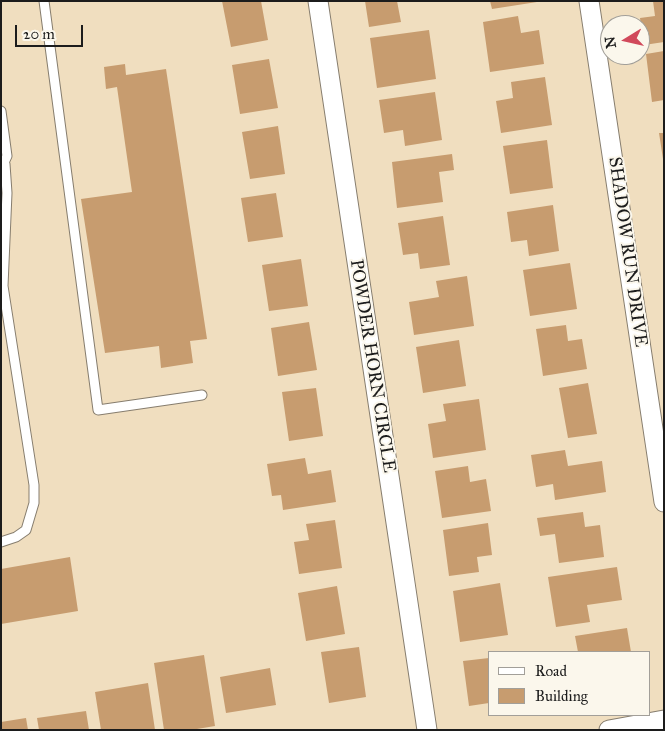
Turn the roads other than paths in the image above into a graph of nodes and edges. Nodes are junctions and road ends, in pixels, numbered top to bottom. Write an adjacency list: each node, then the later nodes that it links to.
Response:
1 (44, 1): 6 (lane)
2 (318, 1): 10 (street, POWDER HORN CIRCLE)
3 (589, 1): 7 (street, SHADOW RUN DRIVE)
4 (1, 111): 5 (lane)
5 (3, 167): 8 (lane)
6 (202, 395)
7 (664, 502)
8 (1, 542)
9 (664, 720): 11 (street)
10 (427, 730)
11 (609, 730)

